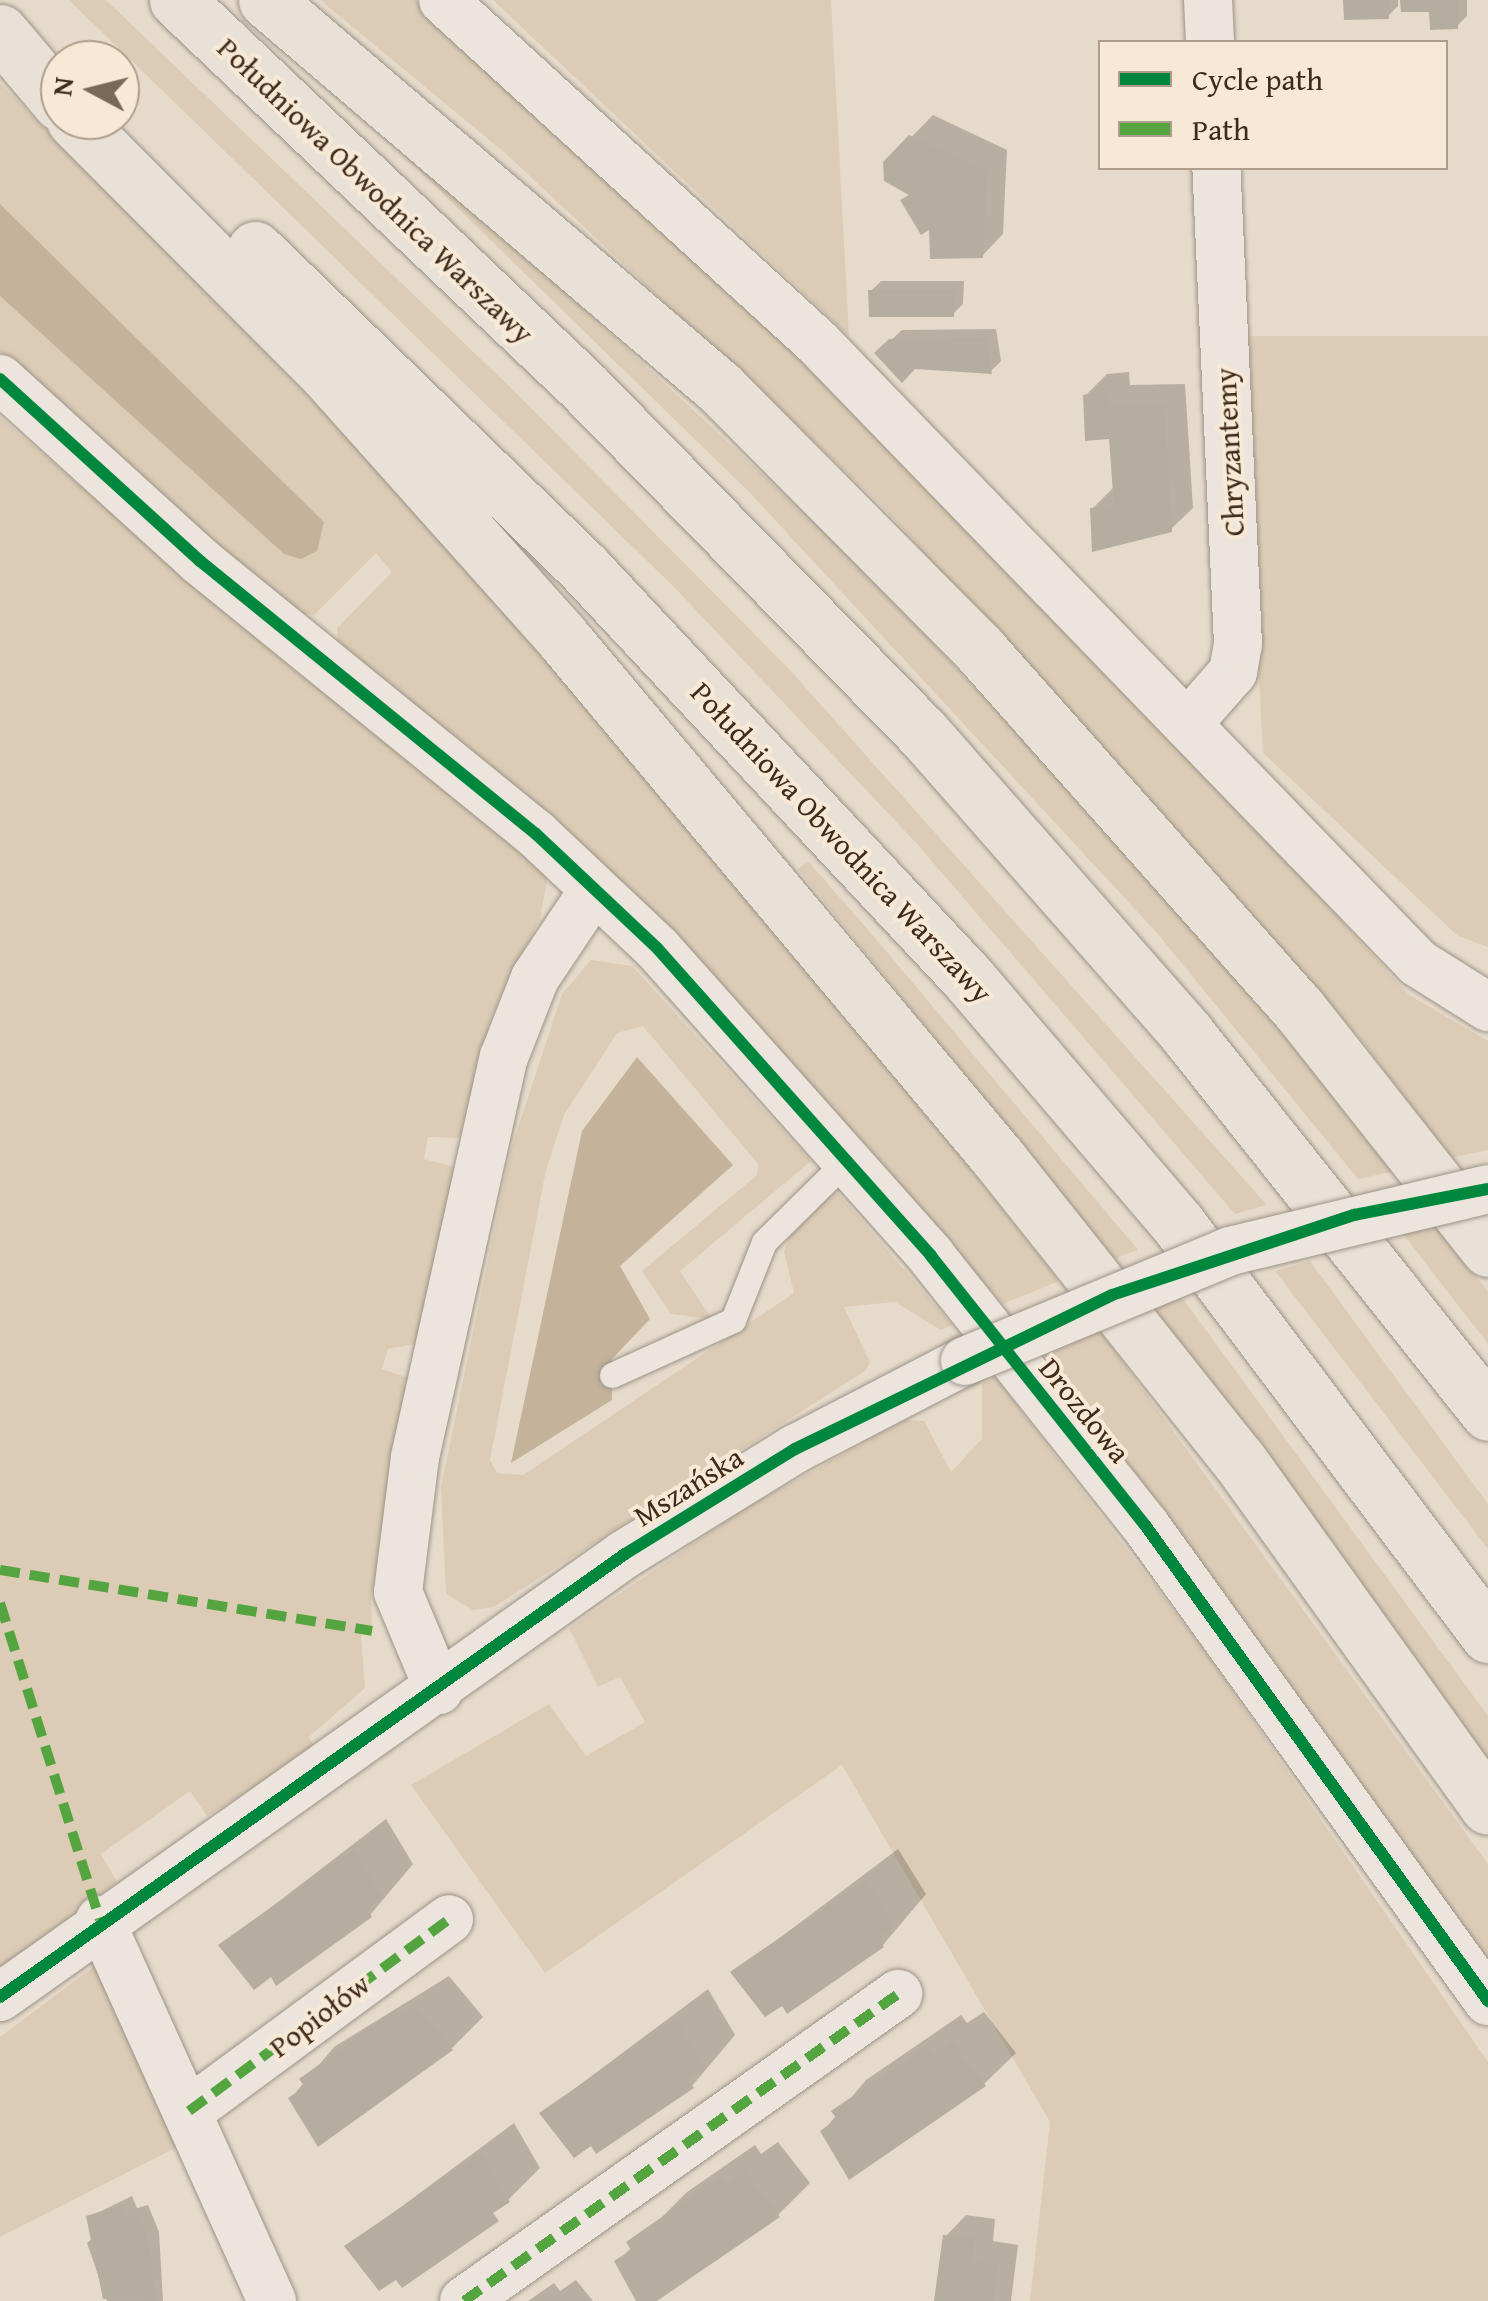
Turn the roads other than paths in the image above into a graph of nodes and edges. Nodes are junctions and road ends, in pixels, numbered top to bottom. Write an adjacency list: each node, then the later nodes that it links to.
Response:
1 (177, 0): 21 (highway, Południowa Obwodnica Warszawy)
2 (266, 0): 19 (highway)
3 (443, 0): 14 (street)
4 (1208, 0): 7 (street)
5 (0, 2): 8 (highway)
6 (0, 32): 9 (highway)
7 (1210, 40)
8 (40, 41)
9 (40, 79)
10 (140, 137): 22 (highway, Południowa Obwodnica Warszawy)
11 (94, 140): 24 (highway)
12 (1216, 170): 14 (street, Chryzantemy)
13 (0, 379): 15 (street, Drozdowa)
14 (1190, 721): 16 (street)
15 (592, 891): 17 (street, Drozdowa); 23 (street)
16 (1488, 1007)
17 (846, 1161): 20 (lane); 29 (street, Drozdowa)
18 (1488, 1189): 23 (street, Mszańska, bridge)
19 (1488, 1249)
20 (612, 1374)
21 (1488, 1413)
22 (1488, 1634)
23 (439, 1690): 26 (street, Mszańska)
24 (1488, 1808)
25 (448, 1919): 30 (street, Popiołów)
26 (100, 1920): 28 (street, Mszańska); 30 (street)
27 (898, 1994): 32 (street)
28 (0, 1997)
29 (1488, 2002)
30 (188, 2110): 31 (street)
31 (272, 2301)
32 (464, 2301)

